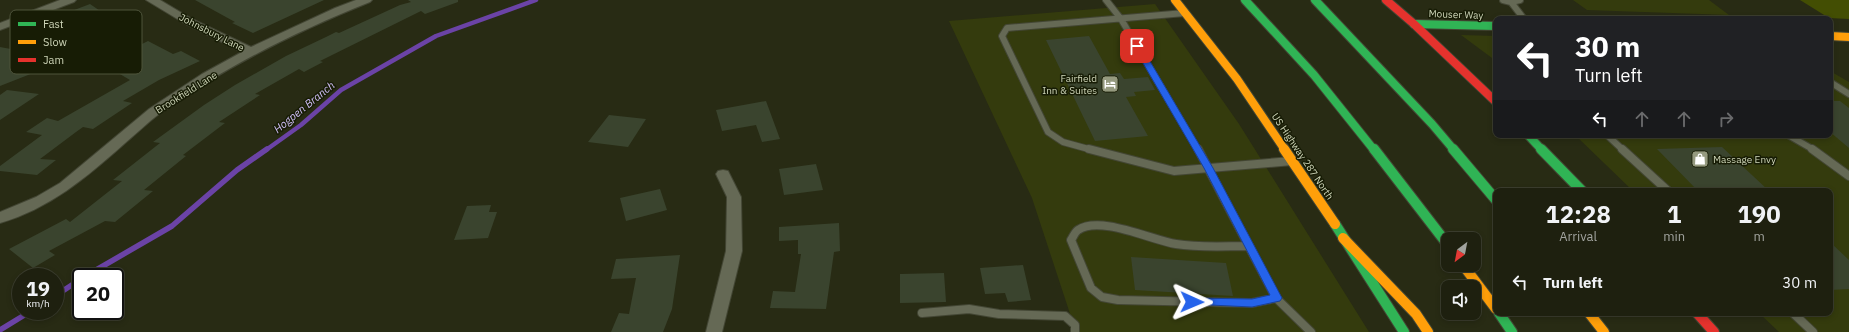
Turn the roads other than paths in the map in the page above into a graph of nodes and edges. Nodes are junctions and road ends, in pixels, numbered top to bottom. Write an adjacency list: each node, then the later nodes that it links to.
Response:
1 (70, 0): 12 (street)
2 (152, 0): 22 (street, Johnsbury Lane)
3 (366, 0): 22 (street, Brookfield Lane)
4 (1106, 0): 15 (lane)
5 (1175, 0): 13 (main road, US Highway 287 North)
6 (1245, 0): 37 (main road)
7 (1315, 0): 35 (main road)
8 (1386, 0): 17 (main road)
9 (1503, 0): 11 (lane)
10 (1520, 0): 11 (lane)
11 (1512, 2): 14 (lane)
12 (44, 10)
13 (1185, 13): 15 (lane); 29 (main road, US Highway 287 North)
14 (1522, 16)
15 (1121, 19): 30 (lane); 30 (lane)
16 (10, 23): 19 (street)
17 (1414, 24): 18 (main road, Mouser Way); 25 (main road)
18 (1493, 26)
19 (0, 27)
20 (1833, 36): 21 (main road)
21 (1849, 37)
22 (252, 52): 36 (street, Brookfield Lane)
23 (1833, 84): 24 (lane)
24 (1849, 94)
25 (1493, 99)
26 (1531, 138): 33 (main road)
27 (1609, 138): 34 (lane)
28 (1794, 138): 32 (lane)
29 (1295, 161): 30 (lane); 38 (main road, US Highway 287 North)
30 (1209, 168): 39 (lane)
31 (723, 174): 48 (street)
32 (1849, 176)
33 (1579, 188)
34 (1665, 188)
35 (1493, 196)
36 (0, 218)
37 (1441, 236)
38 (1343, 238): 51 (main road, US Highway 287 North); 52 (main road)
39 (1249, 246): 41 (lane); 41 (lane)
40 (1468, 272): 42 (main road)
41 (1276, 298): 50 (lane)
42 (1493, 305)
43 (922, 312): 49 (lane)
44 (1500, 316): 53 (main road)
45 (1591, 316): 54 (main road)
46 (1700, 316): 55 (main road)
47 (1796, 316): 56 (lane)
48 (714, 332)
49 (1075, 332)
50 (1311, 332)
51 (1404, 332)
52 (1428, 332)
53 (1512, 332)
54 (1604, 332)
55 (1714, 332)
56 (1813, 332)

